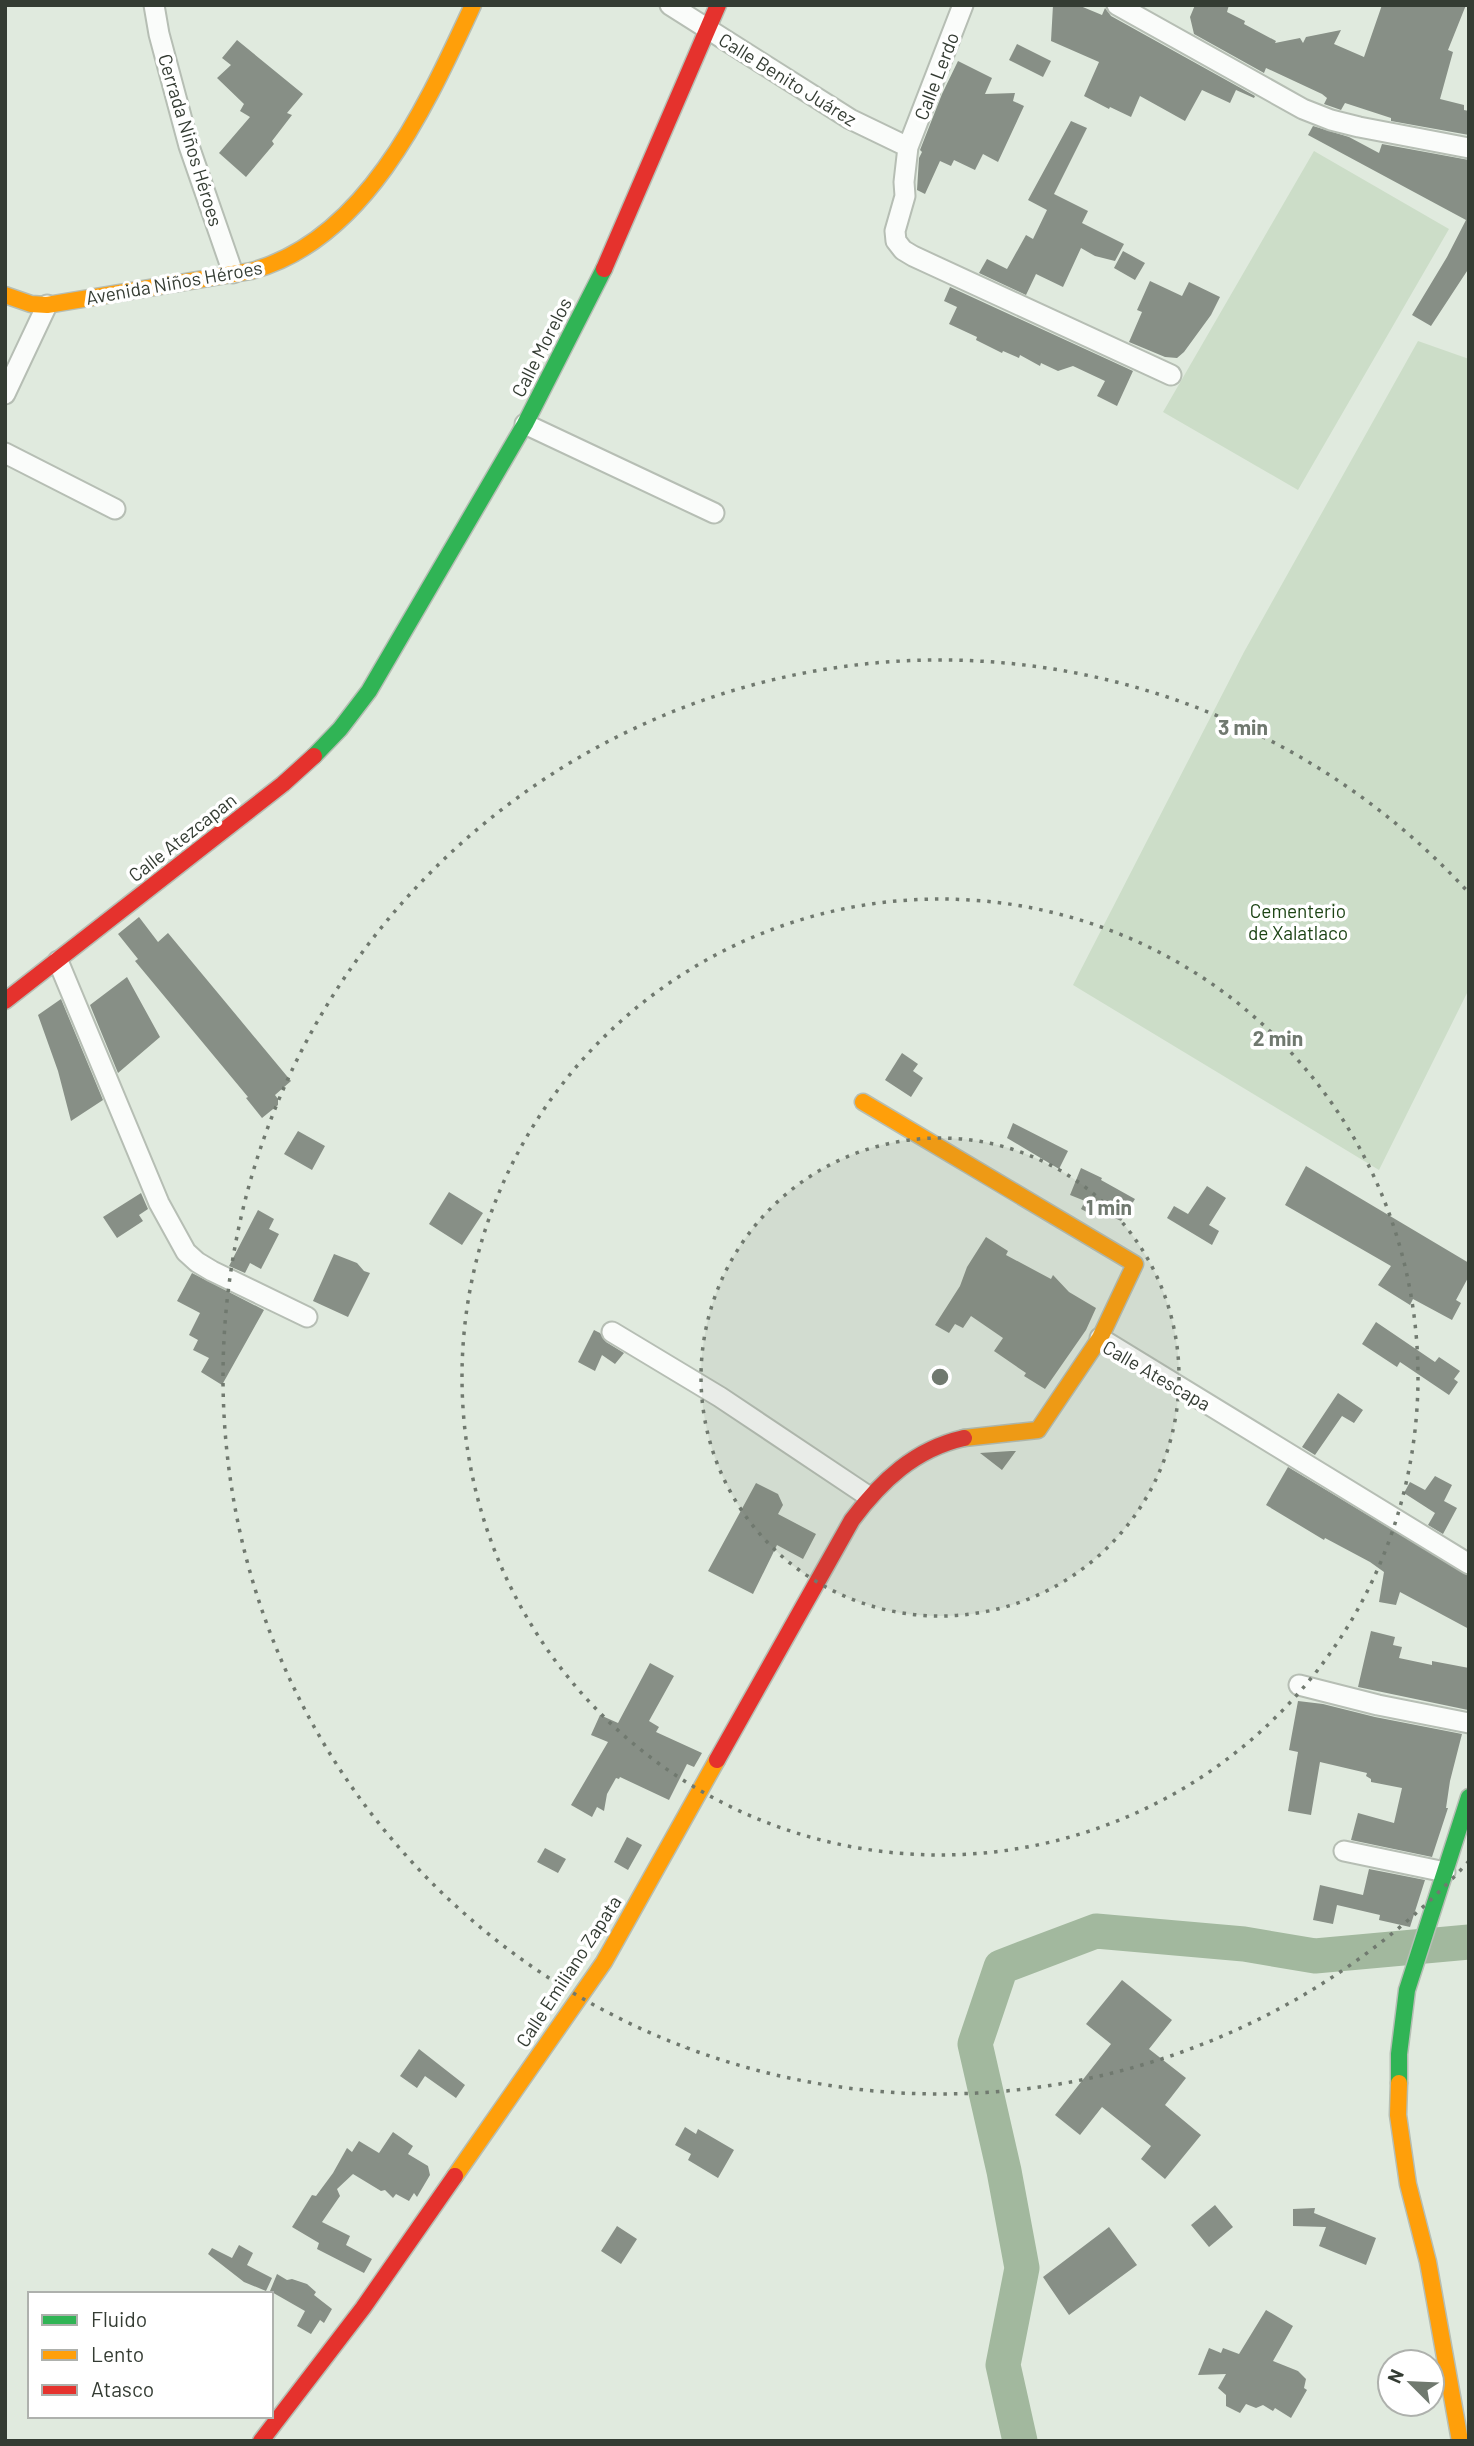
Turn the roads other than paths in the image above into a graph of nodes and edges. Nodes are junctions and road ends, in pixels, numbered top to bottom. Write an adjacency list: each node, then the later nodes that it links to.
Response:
1 (154, 5): 10 (street, Cerrada Niños Héroes)
2 (473, 5): 10 (street, Avenida Niños Héroes)
3 (670, 5): 7 (street, Calle Benito Juárez)
4 (718, 5): 7 (street, Calle Morelos)
5 (963, 5): 8 (street, Calle Lerdo)
6 (1116, 5): 9 (street)
7 (708, 29): 8 (street, Calle Benito Juárez); 15 (street, Calle Morelos)
8 (908, 147): 13 (street, Calle Lerdo)
9 (1469, 148)
10 (233, 273): 12 (street, Avenida Niños Héroes)
11 (5, 295): 12 (street)
12 (47, 305): 14 (street)
13 (1171, 375)
14 (5, 394)
15 (525, 424): 18 (street); 19 (street, Calle Morelos)
16 (5, 453): 17 (street)
17 (115, 509)
18 (714, 513)
19 (369, 691): 20 (street, Calle Atezcapan)
20 (58, 961): 21 (street, Calle Atezcapan); 23 (street)
21 (5, 1001)
22 (863, 1102): 25 (street)
23 (307, 1317)
24 (612, 1332): 26 (street)
25 (1100, 1338): 26 (street, Calle Atescapa); 27 (street, Calle Atescapa)
26 (868, 1496): 33 (street, Calle Emiliano Zapata)
27 (1469, 1564)
28 (1299, 1685): 29 (street)
29 (1469, 1723)
30 (1469, 1797): 32 (street)
31 (1344, 1851): 32 (street)
32 (1445, 1872): 34 (street)
33 (261, 2441)
34 (1460, 2441)

